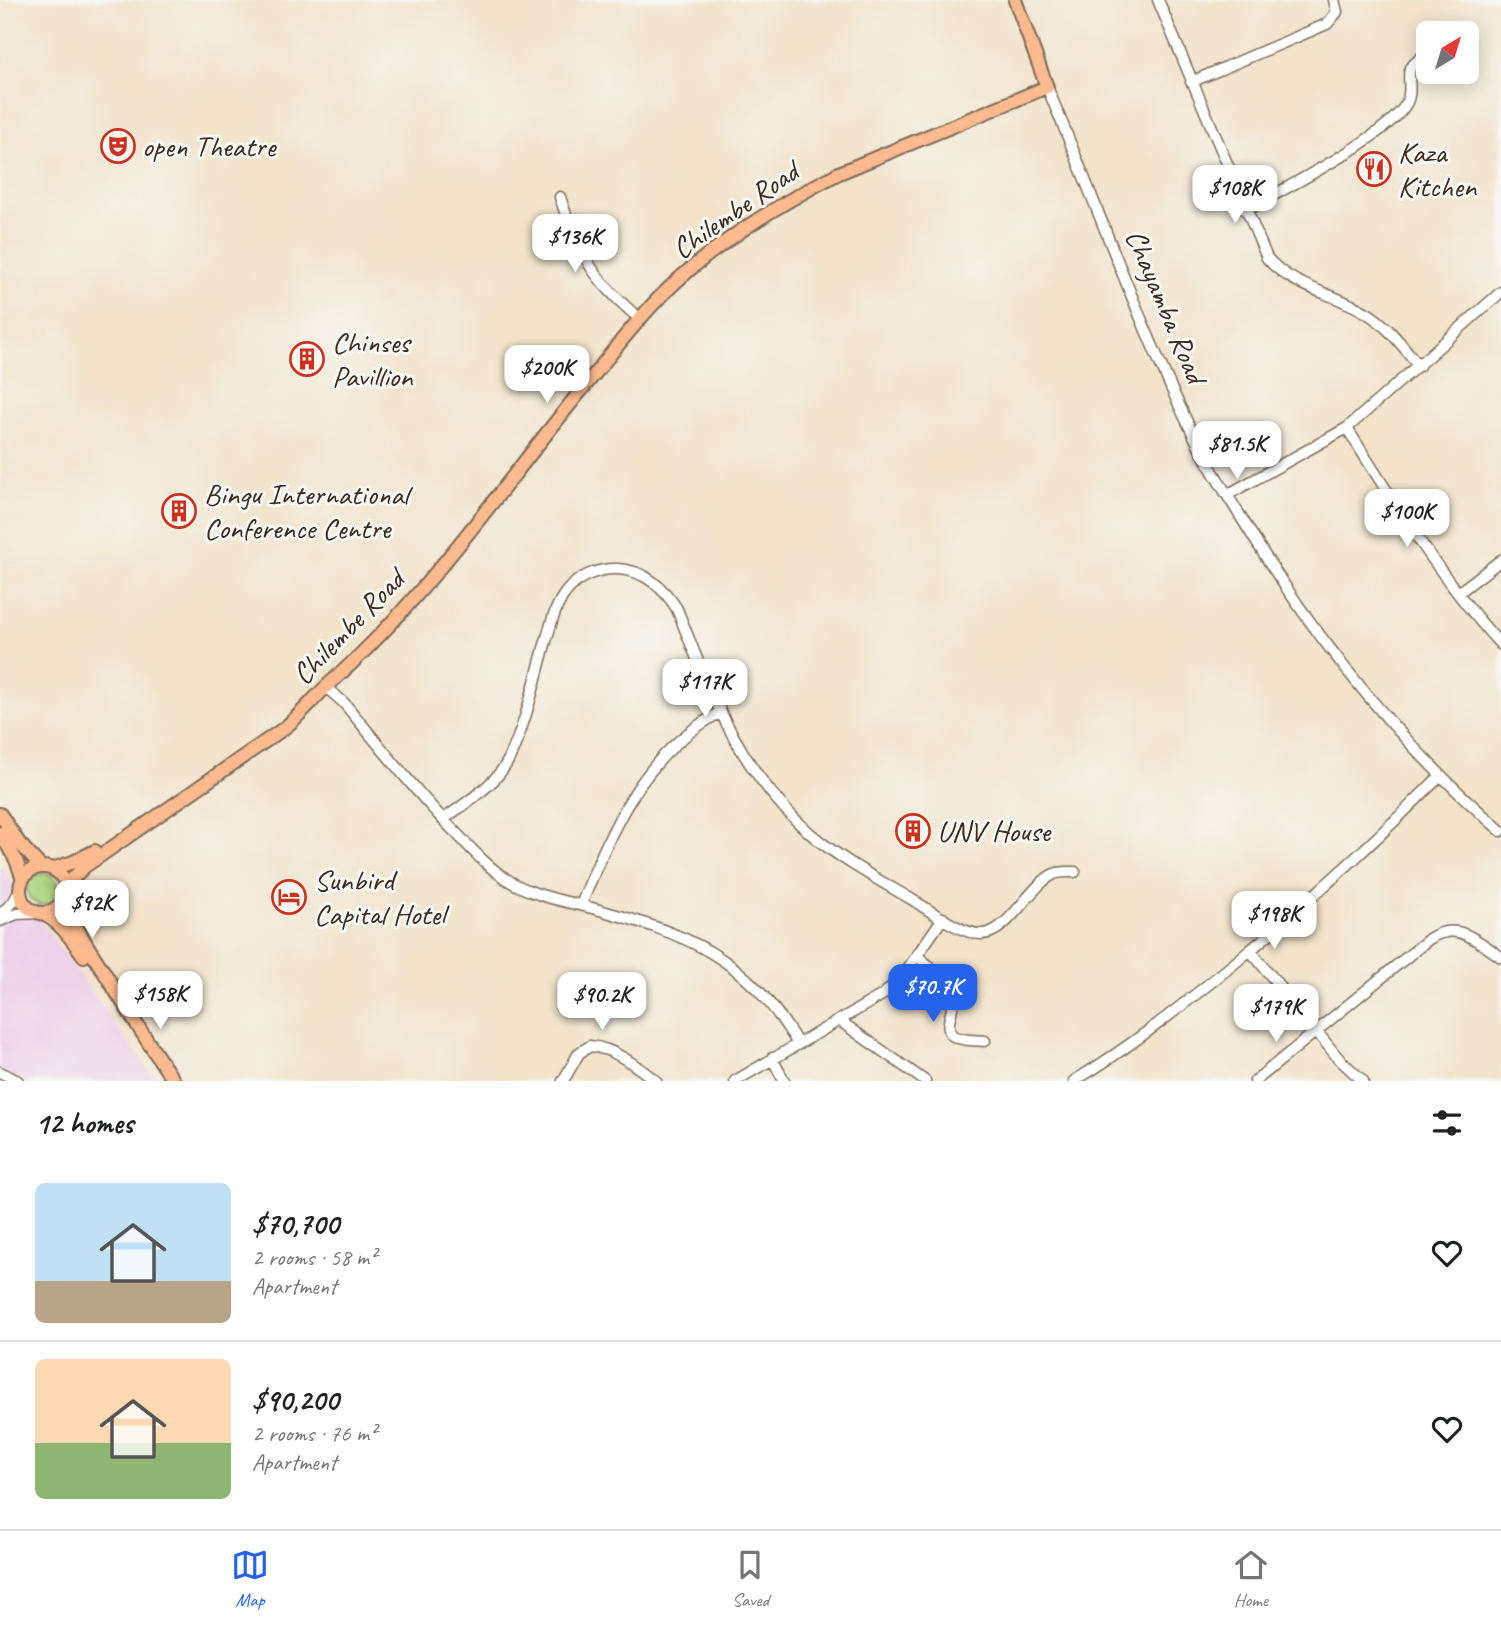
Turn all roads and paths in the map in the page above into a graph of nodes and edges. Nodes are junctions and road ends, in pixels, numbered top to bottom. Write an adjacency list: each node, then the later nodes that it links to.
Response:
1 (1015, 0): 6 (main road, Chayamba Road)
2 (1157, 0): 5 (street)
3 (1334, 0): 5 (street)
4 (1416, 62): 8 (street)
5 (1191, 82): 8 (street)
6 (1047, 87): 10 (main road, Chilembe Road); 13 (street, Chayamba Road)
7 (560, 197): 10 (street)
8 (1246, 211): 11 (street)
9 (1501, 292): 11 (street)
10 (640, 319): 17 (main road, Chilembe Road)
11 (1419, 366): 12 (street)
12 (1347, 428): 13 (street); 15 (street)
13 (1227, 495): 19 (street, Chayamba Road)
14 (1501, 561): 15 (street)
15 (1458, 593): 16 (street)
16 (1501, 645)
17 (326, 687): 21 (street); 24 (main road, Chilembe Road)
18 (719, 713): 21 (street); 29 (street); 32 (street)
19 (1440, 776): 22 (street, Chayamba Road); 34 (street)
20 (0, 814): 25 (main road)
21 (443, 820): 29 (street)
22 (1501, 831)
23 (0, 833): 27 (main road)
24 (124, 838): 25 (main road); 28 (main road)
25 (46, 868): 27 (main road); 28 (main road)
26 (1074, 872): 32 (street)
27 (22, 884): 30 (main road); 31 (street)
28 (66, 893): 30 (main road); 37 (main road)
29 (581, 905): 41 (street)
30 (40, 913): 33 (street); 37 (main road)
31 (0, 915)
32 (943, 918): 35 (street)
33 (0, 921)
34 (1250, 950): 39 (street); 51 (street)
35 (917, 956): 38 (street); 40 (street)
36 (1501, 957): 39 (street)
37 (119, 1000): 45 (main road)
38 (840, 1021): 41 (street); 50 (street)
39 (1316, 1032): 52 (street); 53 (street)
40 (985, 1041)
41 (798, 1044): 42 (street)
42 (772, 1058): 48 (street); 49 (street)
43 (0, 1072): 44 (street)
44 (18, 1081)
45 (174, 1081)
46 (563, 1081): 47 (street)
47 (656, 1081)
48 (735, 1081)
49 (784, 1081)
50 (925, 1081)
51 (1073, 1081)
52 (1255, 1081)
53 (1363, 1081)

